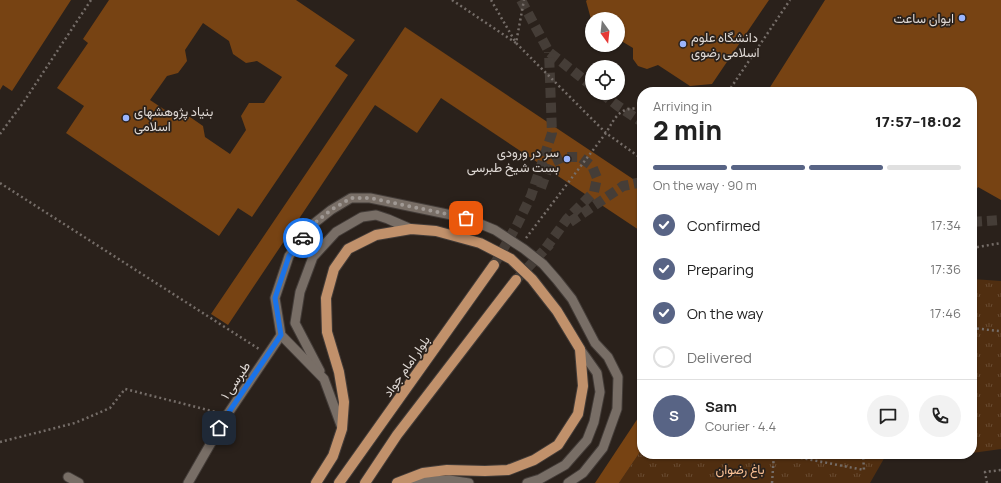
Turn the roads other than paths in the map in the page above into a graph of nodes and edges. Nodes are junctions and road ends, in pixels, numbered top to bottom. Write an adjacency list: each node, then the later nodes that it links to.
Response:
1 (410, 229): 5 (main road); 6 (lane); 7 (main road)
2 (494, 265): 12 (main road, بلوار امام جواد)
3 (516, 280): 13 (main road)
4 (281, 335): 6 (lane); 10 (lane, طبرسی ۱); 17 (lane)
5 (580, 349): 14 (main road); 16 (lane)
6 (324, 380): 7 (lane)
7 (342, 429): 11 (main road)
8 (68, 477): 9 (lane)
9 (79, 483)
10 (188, 483)
11 (316, 483)
12 (339, 483)
13 (365, 483)
14 (398, 483): 15 (lane)
15 (469, 483)
16 (527, 483)
17 (568, 483)

